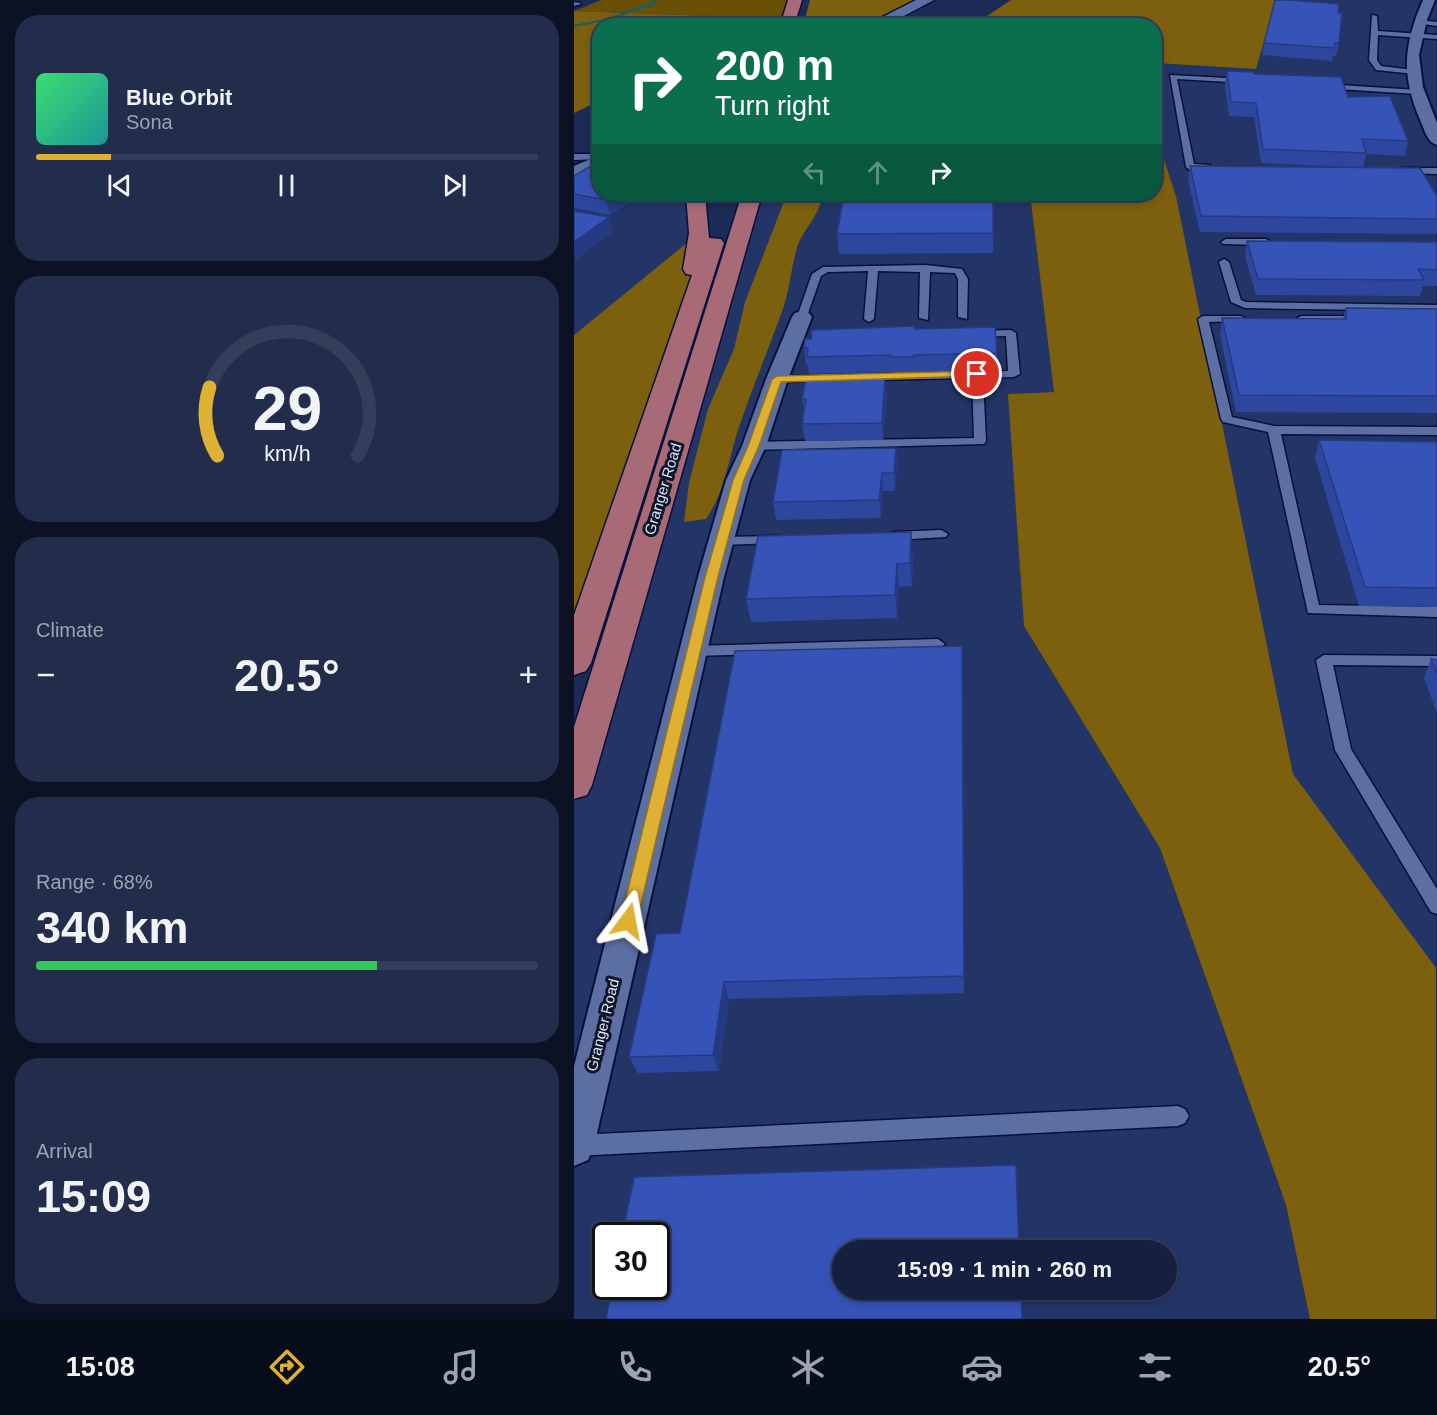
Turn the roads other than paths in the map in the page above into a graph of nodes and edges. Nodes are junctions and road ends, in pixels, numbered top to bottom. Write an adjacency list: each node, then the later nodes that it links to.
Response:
1 (795, 0): 6 (main road)
2 (810, 0): 7 (main road)
3 (927, 0): 8 (street)
4 (1431, 2): 10 (street)
5 (1374, 16): 11 (lane)
6 (789, 18)
7 (805, 18)
8 (889, 18)
9 (1436, 24): 10 (lane)
10 (1417, 29): 11 (lane); 12 (lane); 13 (street)
11 (1375, 33): 13 (lane)
12 (1436, 37)
13 (1413, 72): 16 (street)
14 (1254, 82): 22 (lane)
15 (1312, 85): 16 (lane)
16 (1417, 92): 17 (street)
17 (1431, 116): 18 (street)
18 (1436, 140)
19 (574, 157): 20 (lane)
20 (592, 160)
21 (592, 164): 25 (street)
22 (1214, 167)
23 (1390, 171): 24 (lane)
24 (1436, 171)
25 (574, 173)
26 (696, 201): 47 (main road)
27 (730, 201): 47 (main road, Granger Road)
28 (750, 201): 32 (main road, Granger Road)
29 (764, 201): 32 (main road)
30 (1226, 242): 31 (lane)
31 (1273, 242)
32 (733, 254): 62 (main road, Granger Road)
33 (1224, 262): 36 (lane)
34 (873, 268): 35 (lane); 39 (lane); 45 (lane)
35 (925, 268): 37 (lane); 38 (lane)
36 (1436, 308)
37 (963, 317)
38 (924, 318)
39 (869, 319)
40 (1250, 319): 50 (lane)
41 (1285, 319): 42 (lane)
42 (1378, 319)
43 (1402, 319): 44 (lane)
44 (1436, 319)
45 (801, 331): 49 (street, Granger Road)
46 (966, 334): 48 (lane)
47 (673, 362): 61 (main road, Granger Road)
48 (977, 374): 49 (lane); 52 (lane)
49 (777, 379): 52 (street, Granger Road)
50 (1274, 430): 51 (lane); 57 (lane)
51 (1436, 431)
52 (754, 446): 56 (street, Granger Road)
53 (942, 534): 54 (lane)
54 (883, 536)
55 (791, 539): 56 (lane)
56 (721, 541): 59 (street, Granger Road)
57 (1436, 612)
58 (938, 644): 59 (lane)
59 (693, 651): 65 (street, Granger Road)
60 (1436, 661): 63 (lane)
61 (574, 663)
62 (574, 785)
63 (1436, 906)
64 (1178, 1116): 65 (lane)
65 (574, 1146)

